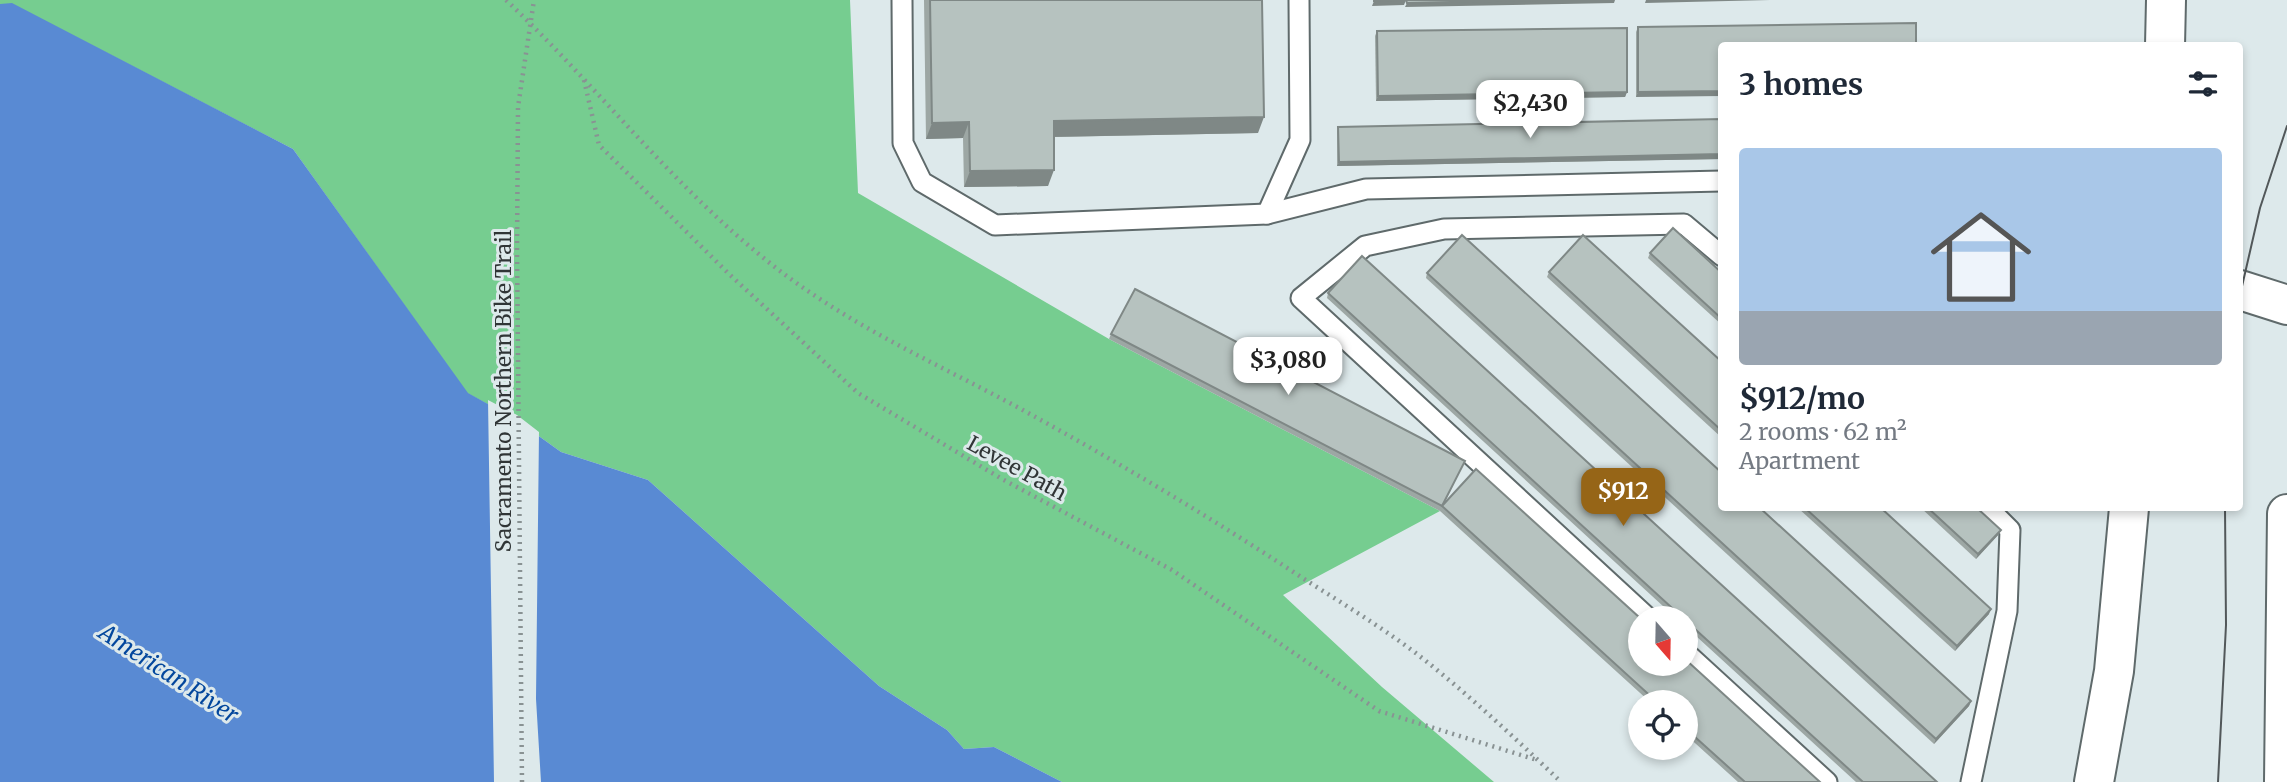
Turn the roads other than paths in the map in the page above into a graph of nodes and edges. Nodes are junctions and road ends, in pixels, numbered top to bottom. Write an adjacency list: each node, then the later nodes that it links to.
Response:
1 (902, 0): 6 (lane)
2 (1299, 0): 6 (lane)
3 (2166, 0): 4 (main road)
4 (2165, 42)
5 (1718, 181): 6 (lane)
6 (1267, 214)
7 (1718, 253): 13 (lane)
8 (2243, 291): 9 (main road)
9 (2287, 305)
10 (1991, 511): 17 (lane)
11 (2129, 511): 18 (main road)
12 (2287, 514): 14 (main road)
13 (1635, 606)
14 (2286, 647): 19 (main road)
15 (1698, 664): 16 (lane)
16 (1827, 782)
17 (1971, 782)
18 (2094, 782)
19 (2284, 782)

